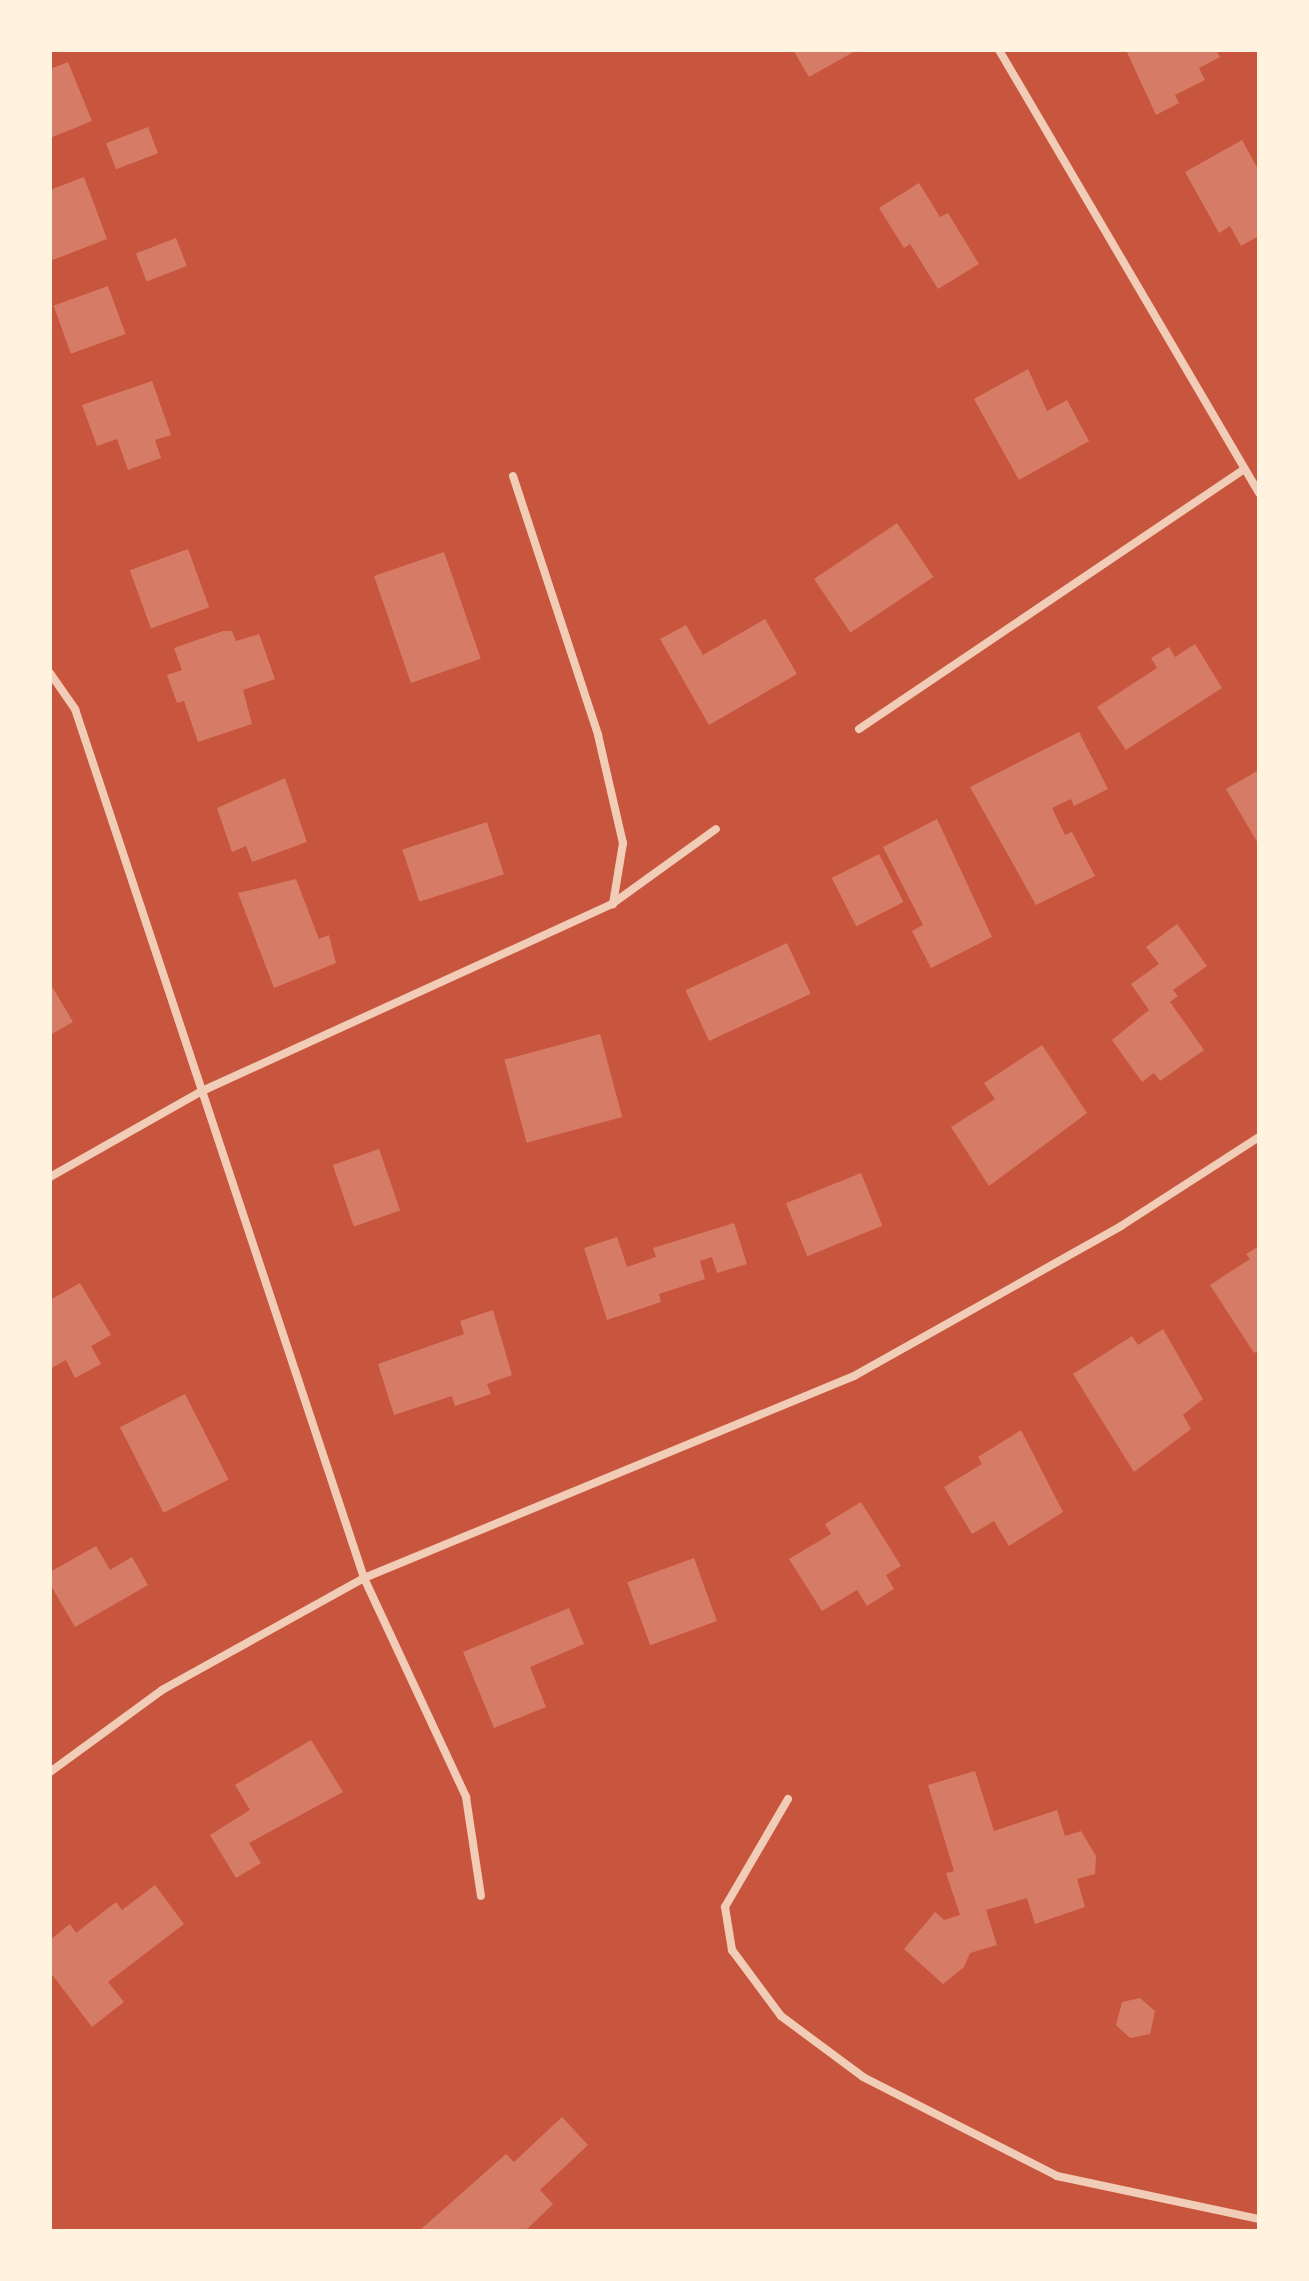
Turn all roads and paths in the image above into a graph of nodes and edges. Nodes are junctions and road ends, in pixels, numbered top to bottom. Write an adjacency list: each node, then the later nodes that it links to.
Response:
1 (999, 50): 2 (street)
2 (1245, 469): 4 (street); 6 (street)
3 (513, 476): 8 (street)
4 (1259, 493)
5 (50, 673): 9 (street)
6 (859, 729)
7 (716, 829): 8 (street)
8 (612, 904): 9 (street)
9 (202, 1091): 11 (street); 12 (street)
10 (1259, 1137): 12 (street)
11 (50, 1177)
12 (364, 1578): 13 (street); 15 (street)
13 (50, 1772)
14 (788, 1799): 16 (street)
15 (481, 1896)
16 (1259, 2219)

